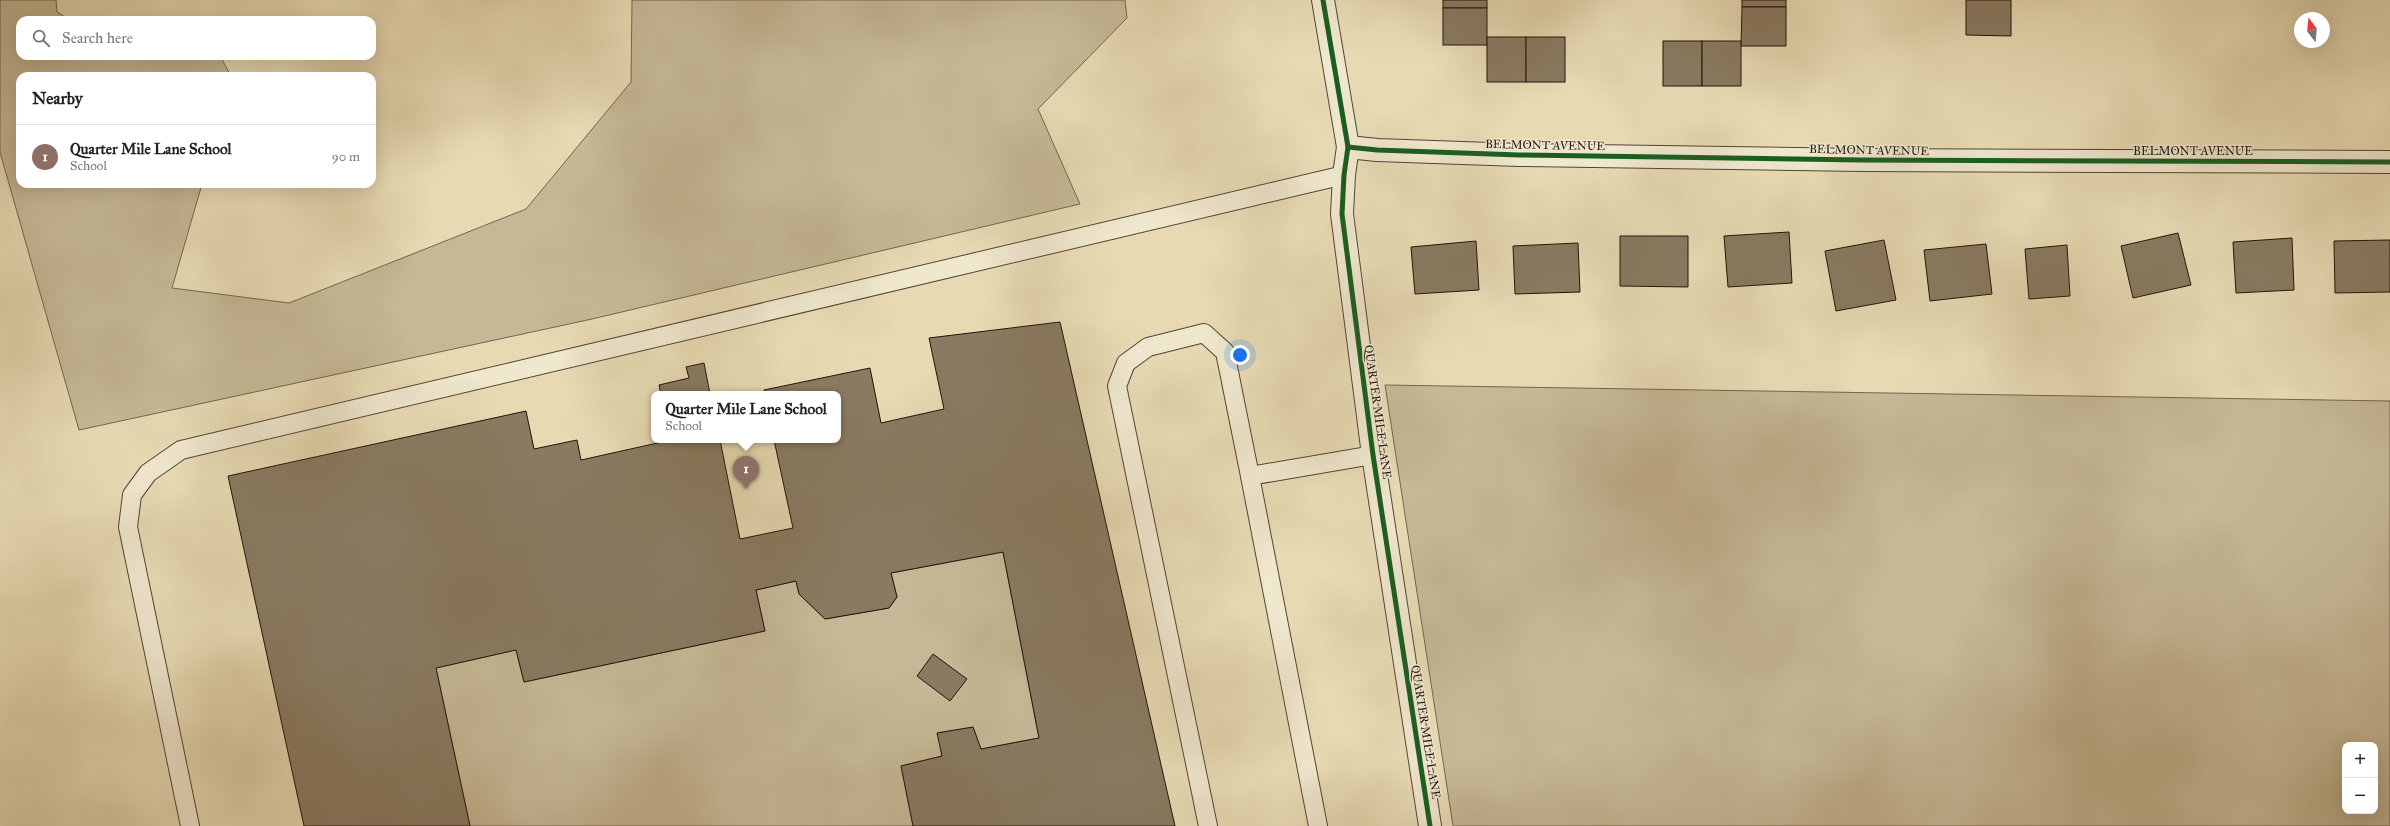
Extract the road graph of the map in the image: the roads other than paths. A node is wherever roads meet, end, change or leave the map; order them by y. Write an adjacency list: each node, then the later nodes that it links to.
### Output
1 (1323, 0): 2 (street, QUARTER MILE LANE)
2 (1348, 147): 4 (street, BELMONT AVENUE); 5 (street, QUARTER MILE LANE)
3 (2390, 155): 4 (lane)
4 (2390, 162)
5 (1344, 175): 6 (street, QUARTER MILE LANE); 8 (lane)
6 (1373, 455): 7 (lane); 11 (street, QUARTER MILE LANE)
7 (1250, 476): 9 (lane); 10 (lane)
8 (190, 826)
9 (1208, 826)
10 (1318, 826)
11 (1430, 826)

